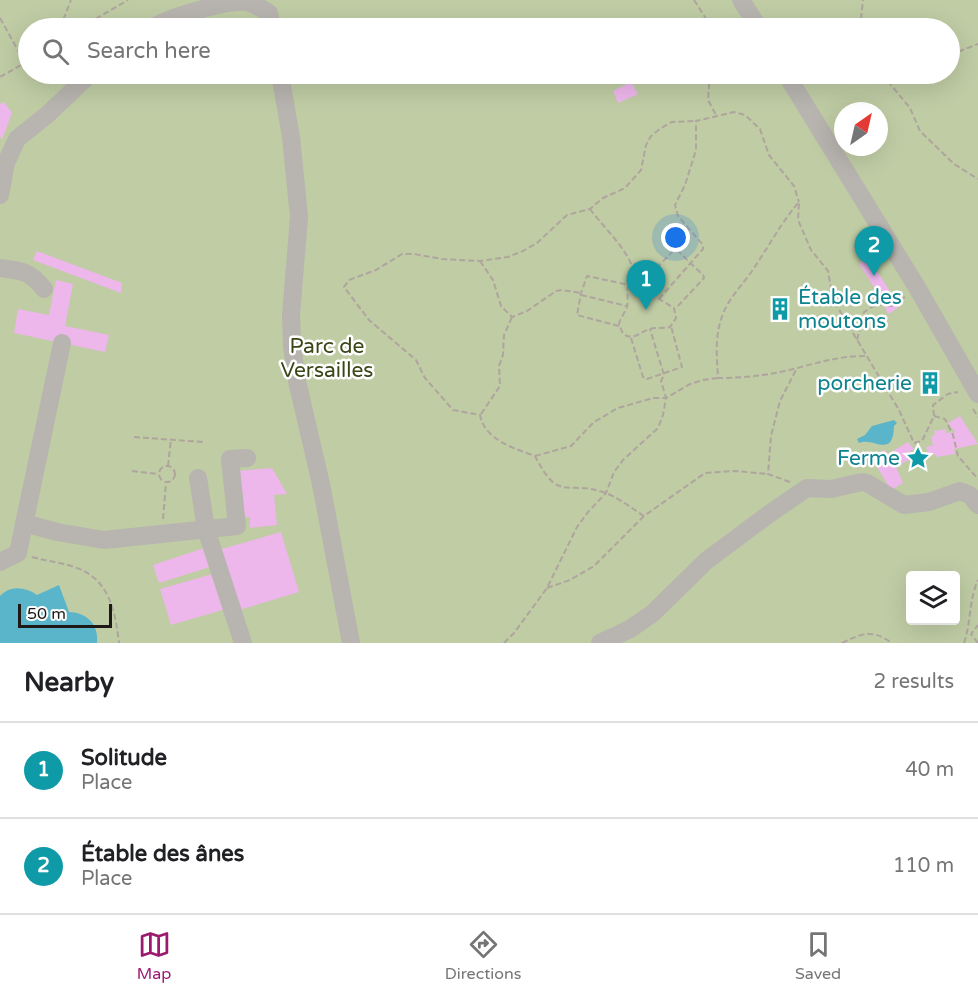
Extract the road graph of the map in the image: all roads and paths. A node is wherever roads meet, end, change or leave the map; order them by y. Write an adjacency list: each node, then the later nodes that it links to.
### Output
1 (71, 0): 9 (path)
2 (120, 0): 7 (path)
3 (128, 0): 7 (path)
4 (694, 0): 13 (path)
5 (741, 0): 14 (lane)
6 (863, 0): 15 (path)
7 (117, 6): 10 (path)
8 (0, 18): 17 (path)
9 (64, 18)
10 (97, 18)
11 (177, 18): 12 (lane)
12 (270, 18)
13 (706, 18)
14 (753, 18)
15 (861, 18)
16 (978, 44): 18 (path)
17 (18, 47)
18 (960, 51)
19 (18, 67): 20 (path)
20 (0, 77)
21 (80, 84): 29 (lane)
22 (282, 84): 86 (lane)
23 (709, 84): 26 (path)
24 (792, 84): 38 (lane)
25 (890, 84): 28 (path)
26 (716, 115): 27 (path); 30 (path)
27 (696, 121): 31 (path); 33 (path)
28 (978, 178)
29 (0, 195)
30 (799, 202): 49 (path); 54 (path)
31 (590, 209): 32 (path); 35 (path)
32 (480, 261): 44 (path); 58 (path)
33 (691, 263): 36 (path); 41 (path); 43 (path)
34 (0, 268): 39 (lane)
35 (636, 280): 36 (path); 37 (path)
36 (644, 281): 41 (path)
37 (629, 285): 40 (path); 42 (path)
38 (918, 289): 49 (path); 56 (lane)
39 (44, 290)
40 (581, 294): 42 (path); 44 (path); 45 (path)
41 (659, 299): 43 (path)
42 (627, 306): 45 (path)
43 (675, 309): 46 (path)
44 (512, 317): 58 (path)
45 (619, 326): 48 (path)
46 (671, 326): 47 (path); 53 (path)
47 (650, 328): 48 (path); 53 (path)
48 (631, 338): 53 (path)
49 (857, 340): 51 (path)
50 (62, 343): 76 (lane)
51 (866, 356): 52 (path); 59 (path)
52 (797, 368): 54 (path); 68 (path)
53 (664, 374): 57 (path)
54 (718, 378): 57 (path)
55 (948, 394): 59 (path)
56 (978, 394)
57 (666, 398): 63 (path); 73 (path)
58 (480, 415): 63 (path)
59 (934, 416): 70 (path)
60 (134, 437): 61 (path)
61 (171, 439): 62 (path); 65 (path)
62 (203, 442)
63 (535, 456): 73 (path)
64 (247, 458): 77 (lane)
65 (168, 466): 67 (path); 71 (path)
66 (132, 471): 67 (path)
67 (159, 474): 71 (path)
68 (768, 474): 72 (path); 75 (path)
69 (198, 478): 77 (lane)
70 (978, 479)
71 (166, 483): 78 (path)
72 (807, 488): 74 (lane); 88 (lane)
73 (606, 493): 75 (path); 82 (path)
74 (978, 505)
75 (644, 516): 82 (path)
76 (24, 523): 78 (lane); 79 (lane)
77 (206, 529): 78 (lane); 85 (lane)
78 (161, 534)
79 (18, 553): 80 (lane); 84 (path)
80 (0, 562)
81 (978, 580): 91 (path)
82 (547, 588): 87 (path)
83 (978, 625): 92 (path)
84 (119, 643)
85 (243, 643)
86 (351, 643)
87 (504, 643)
88 (600, 643)
89 (842, 643): 90 (path)
90 (892, 643)
91 (963, 643)
92 (978, 643)

